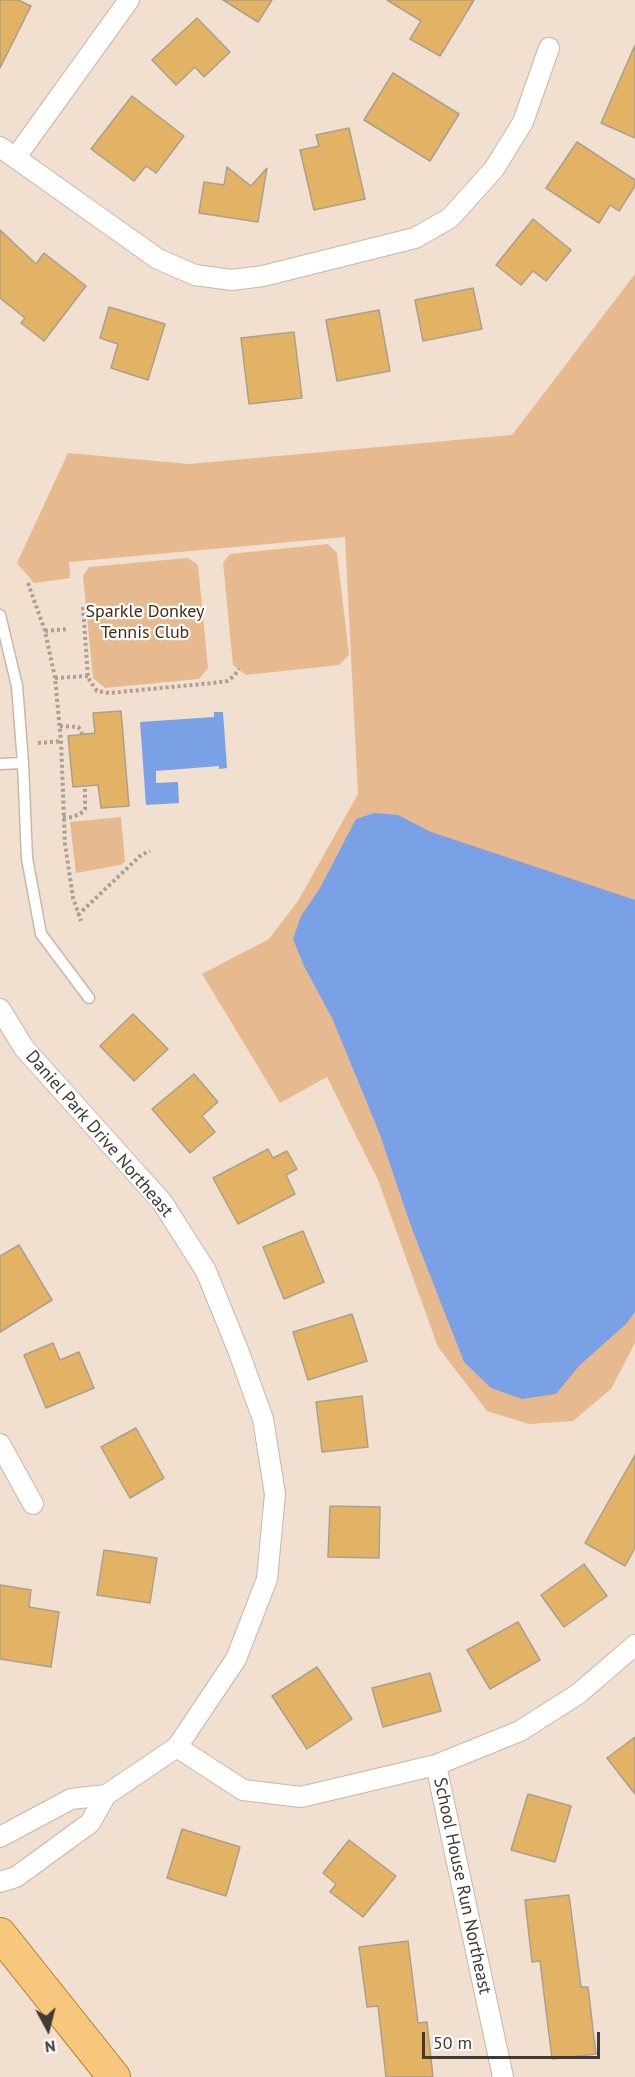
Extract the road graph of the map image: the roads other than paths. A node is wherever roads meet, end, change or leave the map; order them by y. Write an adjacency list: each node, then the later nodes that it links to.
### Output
1 (129, 0): 3 (street)
2 (549, 48): 3 (street)
3 (8, 152)
4 (0, 615): 5 (lane)
5 (23, 763): 6 (lane); 7 (lane)
6 (0, 764)
7 (89, 998)
8 (0, 1009): 12 (street, Daniel Park Drive Northeast)
9 (0, 1444): 10 (street)
10 (33, 1504)
11 (635, 1645): 13 (street)
12 (177, 1747): 13 (street); 14 (street, Daniel Park Drive Northeast)
13 (436, 1765): 19 (street, School House Run Northeast)
14 (106, 1795): 15 (street); 16 (street)
15 (0, 1838)
16 (0, 1882)
17 (0, 1934): 18 (main road)
18 (114, 2077)
19 (503, 2077)

